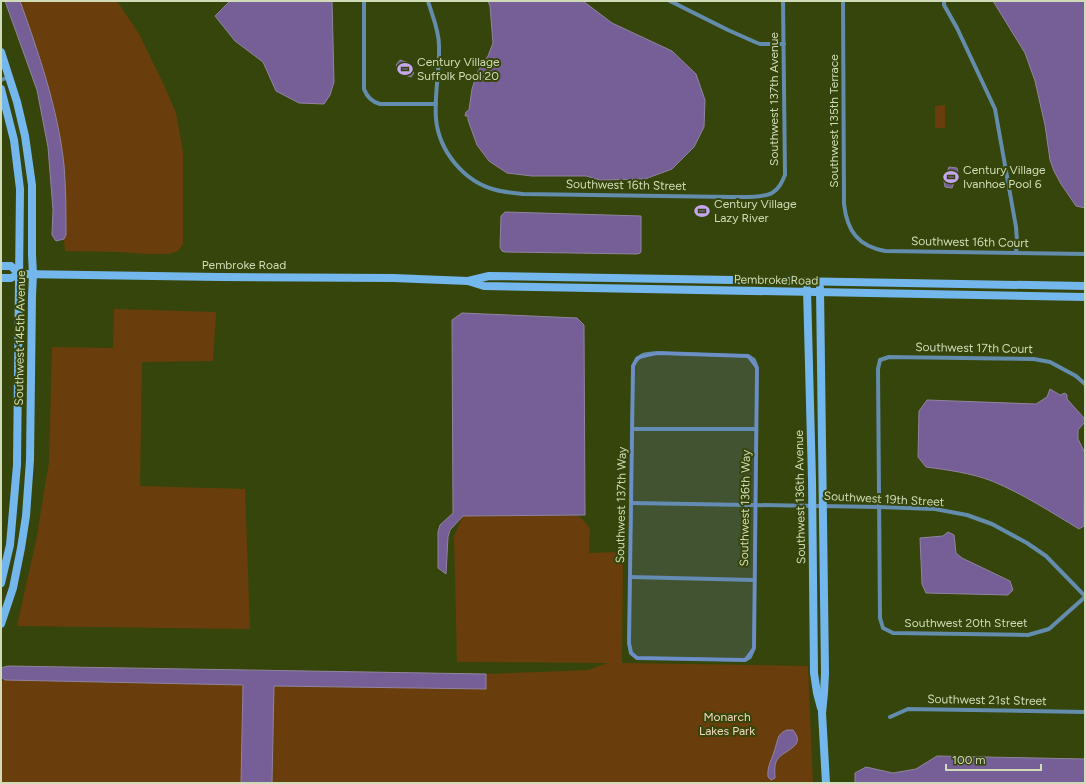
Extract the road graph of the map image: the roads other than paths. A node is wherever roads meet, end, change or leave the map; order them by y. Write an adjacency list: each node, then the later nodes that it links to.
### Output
1 (364, 1): 12 (street)
2 (428, 1): 12 (street, Southwest 16th Street)
3 (670, 1): 7 (street)
4 (783, 1): 7 (street, Southwest 137th Avenue)
5 (843, 1): 14 (street, Southwest 135th Terrace)
6 (944, 1): 15 (street)
7 (784, 44): 13 (street, Southwest 137th Avenue)
8 (1, 52): 10 (street, Southwest 145th Avenue)
9 (1, 80): 10 (street)
10 (11, 80): 11 (street); 19 (street, Southwest 145th Avenue)
11 (1, 88): 18 (street, Southwest 145th Avenue)
12 (436, 104): 13 (street, Southwest 16th Street)
13 (772, 193)
14 (858, 238): 15 (street, Southwest 16th Court)
15 (1016, 253): 16 (street, Southwest 16th Court)
16 (1085, 254)
17 (1, 266): 18 (street, Pembroke Road)
18 (19, 274): 19 (street, Pembroke Road); 20 (street, Pembroke Road); 39 (street, Southwest 145th Avenue)
19 (33, 274): 21 (street, Pembroke Road); 41 (street, Southwest 145th Avenue)
20 (1, 278)
21 (468, 281): 22 (street, Pembroke Road); 25 (street, Pembroke Road)
22 (807, 281): 23 (street, Pembroke Road); 25 (street, Southwest 136th Avenue)
23 (820, 281): 24 (street, Pembroke Road); 26 (street, Southwest 136th Avenue)
24 (1085, 286)
25 (807, 293): 26 (street, Pembroke Road); 34 (street, Southwest 136th Avenue)
26 (820, 293): 27 (street, Pembroke Road); 35 (street, Southwest 136th Avenue)
27 (1085, 297)
28 (754, 360): 30 (street, Southwest 136th Way); 31 (street, Southwest 137th Way)
29 (1085, 384): 36 (street, Southwest 17th Court)
30 (756, 428): 31 (street); 33 (street, Southwest 136th Way)
31 (632, 429): 32 (street, Southwest 137th Way)
32 (631, 503): 33 (street, Southwest 19th Street); 37 (street, Southwest 137th Way)
33 (755, 505): 34 (street, Southwest 19th Street); 38 (street, Southwest 136th Way)
34 (813, 506): 35 (street, Southwest 19th Street); 44 (street, Southwest 136th Avenue)
35 (823, 506): 36 (street, Southwest 19th Street); 44 (street, Southwest 136th Avenue)
36 (879, 507): 40 (street, Southwest 19th Street); 40 (street, Southwest 20th Street)
37 (630, 577): 38 (street); 42 (street, Southwest 137th Way)
38 (754, 580): 42 (street, Southwest 136th Way)
39 (1, 583)
40 (1085, 596)
41 (1, 624)
42 (750, 657)
43 (1085, 712): 45 (street, Southwest 21st Street)
44 (822, 713): 46 (street, Southwest 136th Avenue)
45 (890, 718)
46 (826, 783)

